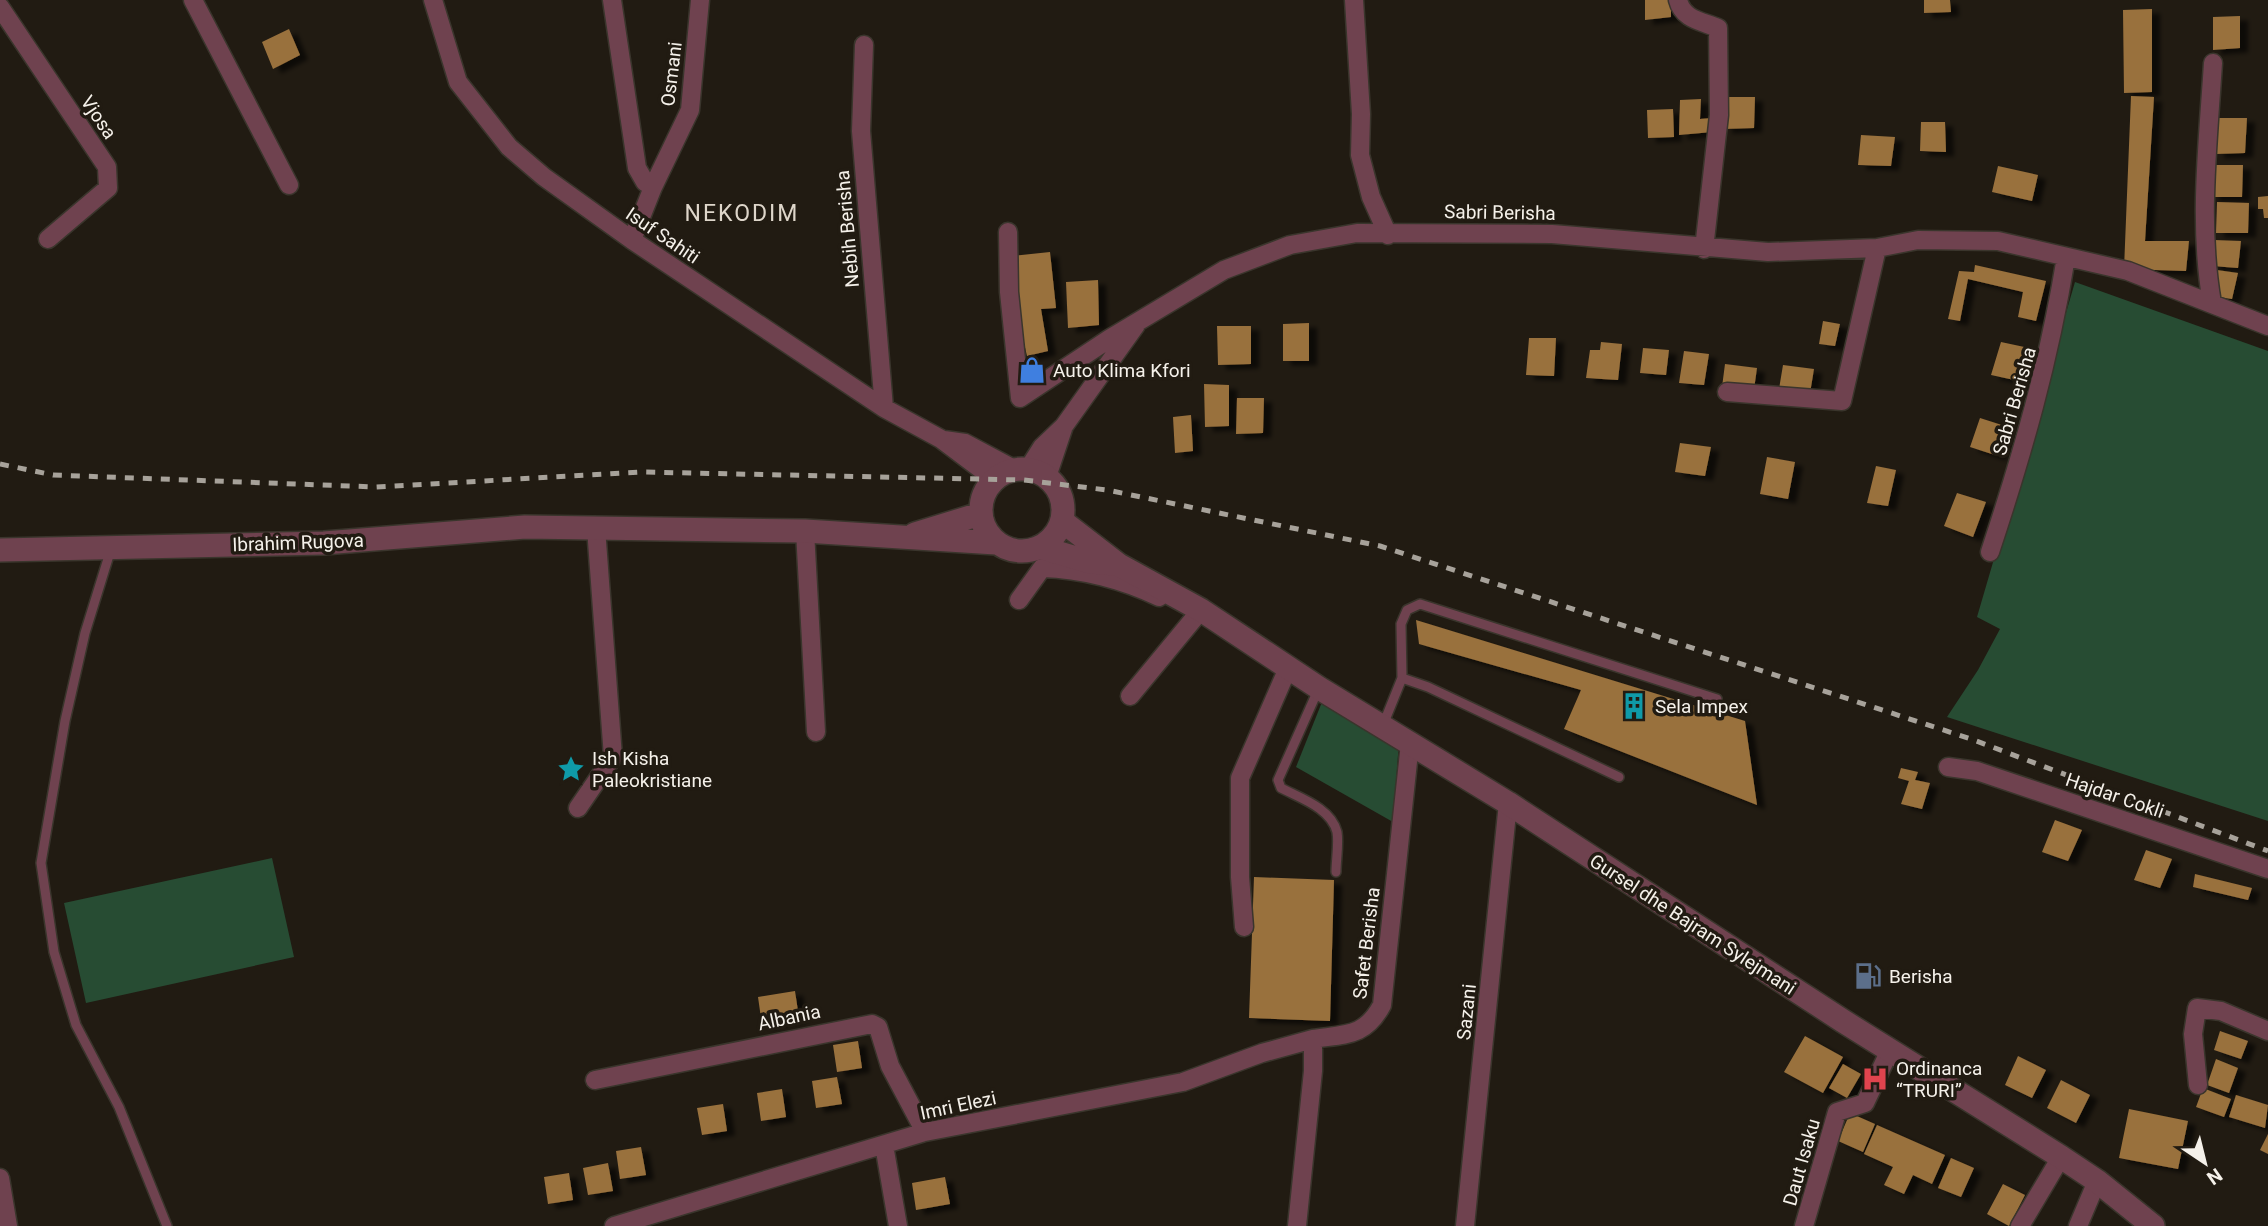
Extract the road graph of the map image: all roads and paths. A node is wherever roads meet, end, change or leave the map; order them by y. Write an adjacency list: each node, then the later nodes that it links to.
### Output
1 (193, 0): 10 (street)
2 (433, 0): 15 (street, Isuf Sahiti)
3 (612, 0): 11 (street)
4 (700, 0): 11 (street, Osmani)
5 (1354, 0): 13 (street)
6 (1678, 0): 17 (street)
7 (0, 7): 14 (street, Vjosa)
8 (864, 45): 23 (street, Nebih Berisha)
9 (2213, 63): 19 (street)
10 (289, 186)
11 (653, 187): 15 (street, Osmani)
12 (1008, 232): 20 (street, Sabri Berisha)
13 (1388, 235): 17 (street, Sabri Berisha); 20 (street, Sabri Berisha)
14 (48, 239)
15 (632, 240): 23 (street, Isuf Sahiti)
16 (1877, 248): 17 (street, Sabri Berisha); 18 (street, Sabri Berisha); 22 (street)
17 (1704, 249)
18 (2066, 257): 19 (street, Sabri Berisha); 32 (street, Sabri Berisha)
19 (2212, 303): 21 (street, Sabri Berisha)
20 (1140, 320): 24 (street, Sabri Berisha)
21 (2268, 326)
22 (1727, 392)
23 (884, 408): 24 (street, Isuf Sahiti)
24 (1021, 473): 25 (street); 26 (street)
25 (980, 514): 29 (street, Ibrahim Rugova); 30 (street)
26 (1062, 522): 34 (street); 35 (street, Gursel dhe Bajram Sylejmani)
27 (596, 528): 28 (street, Ibrahim Rugova); 31 (street, Ibrahim Rugova); 49 (street)
28 (805, 531): 29 (street, Ibrahim Rugova); 44 (street)
29 (909, 537): 30 (street, Ibrahim Rugova)
30 (996, 543): 34 (street)
31 (112, 547): 33 (street, Ibrahim Rugova); 64 (lane)
32 (1990, 552)
33 (2, 553)
34 (1041, 558): 35 (street, Gursel dhe Bajram Sylejmani); 36 (street); 37 (street)
35 (1119, 565): 37 (street, Gursel dhe Bajram Sylejmani)
36 (1019, 600)
37 (1199, 613): 38 (street, Gursel dhe Bajram Sylejmani); 41 (street)
38 (1288, 668): 40 (street, Gursel dhe Bajram Sylejmani); 52 (street)
39 (1402, 678): 42 (lane); 43 (lane); 47 (lane)
40 (1319, 688): 43 (street, Gursel dhe Bajram Sylejmani); 51 (lane)
41 (1130, 696)
42 (1717, 699)
43 (1382, 726): 45 (street, Gursel dhe Bajram Sylejmani)
44 (816, 732)
45 (1410, 743): 48 (street, Gursel dhe Bajram Sylejmani); 54 (street, Safet Berisha)
46 (1948, 767): 50 (street, Hajdar Cokli)
47 (1619, 777)
48 (1508, 803): 55 (street, Gursel dhe Bajram Sylejmani); 68 (street, Sazani)
49 (578, 808)
50 (2268, 869)
51 (1336, 872)
52 (1244, 927)
53 (2268, 1031): 57 (street)
54 (1313, 1039): 58 (street, Imri Elezi); 67 (street)
55 (1890, 1050): 60 (street, Gursel dhe Bajram Sylejmani); 69 (street, Daut Isaku)
56 (594, 1080): 58 (street, Albania)
57 (2197, 1085)
58 (925, 1132): 59 (street, Imri Elezi)
59 (884, 1145): 65 (street, Imri Elezi); 66 (street)
60 (2061, 1157): 62 (street, Gursel dhe Bajram Sylejmani); 70 (street)
61 (0, 1178): 63 (street)
62 (2097, 1181): 71 (street); 72 (street, Gursel dhe Bajram Sylejmani)
63 (8, 1226)
64 (167, 1226)
65 (614, 1226)
66 (898, 1226)
67 (1297, 1226)
68 (1465, 1226)
69 (1804, 1226)
70 (2020, 1226)
71 (2078, 1226)
72 (2153, 1226)

